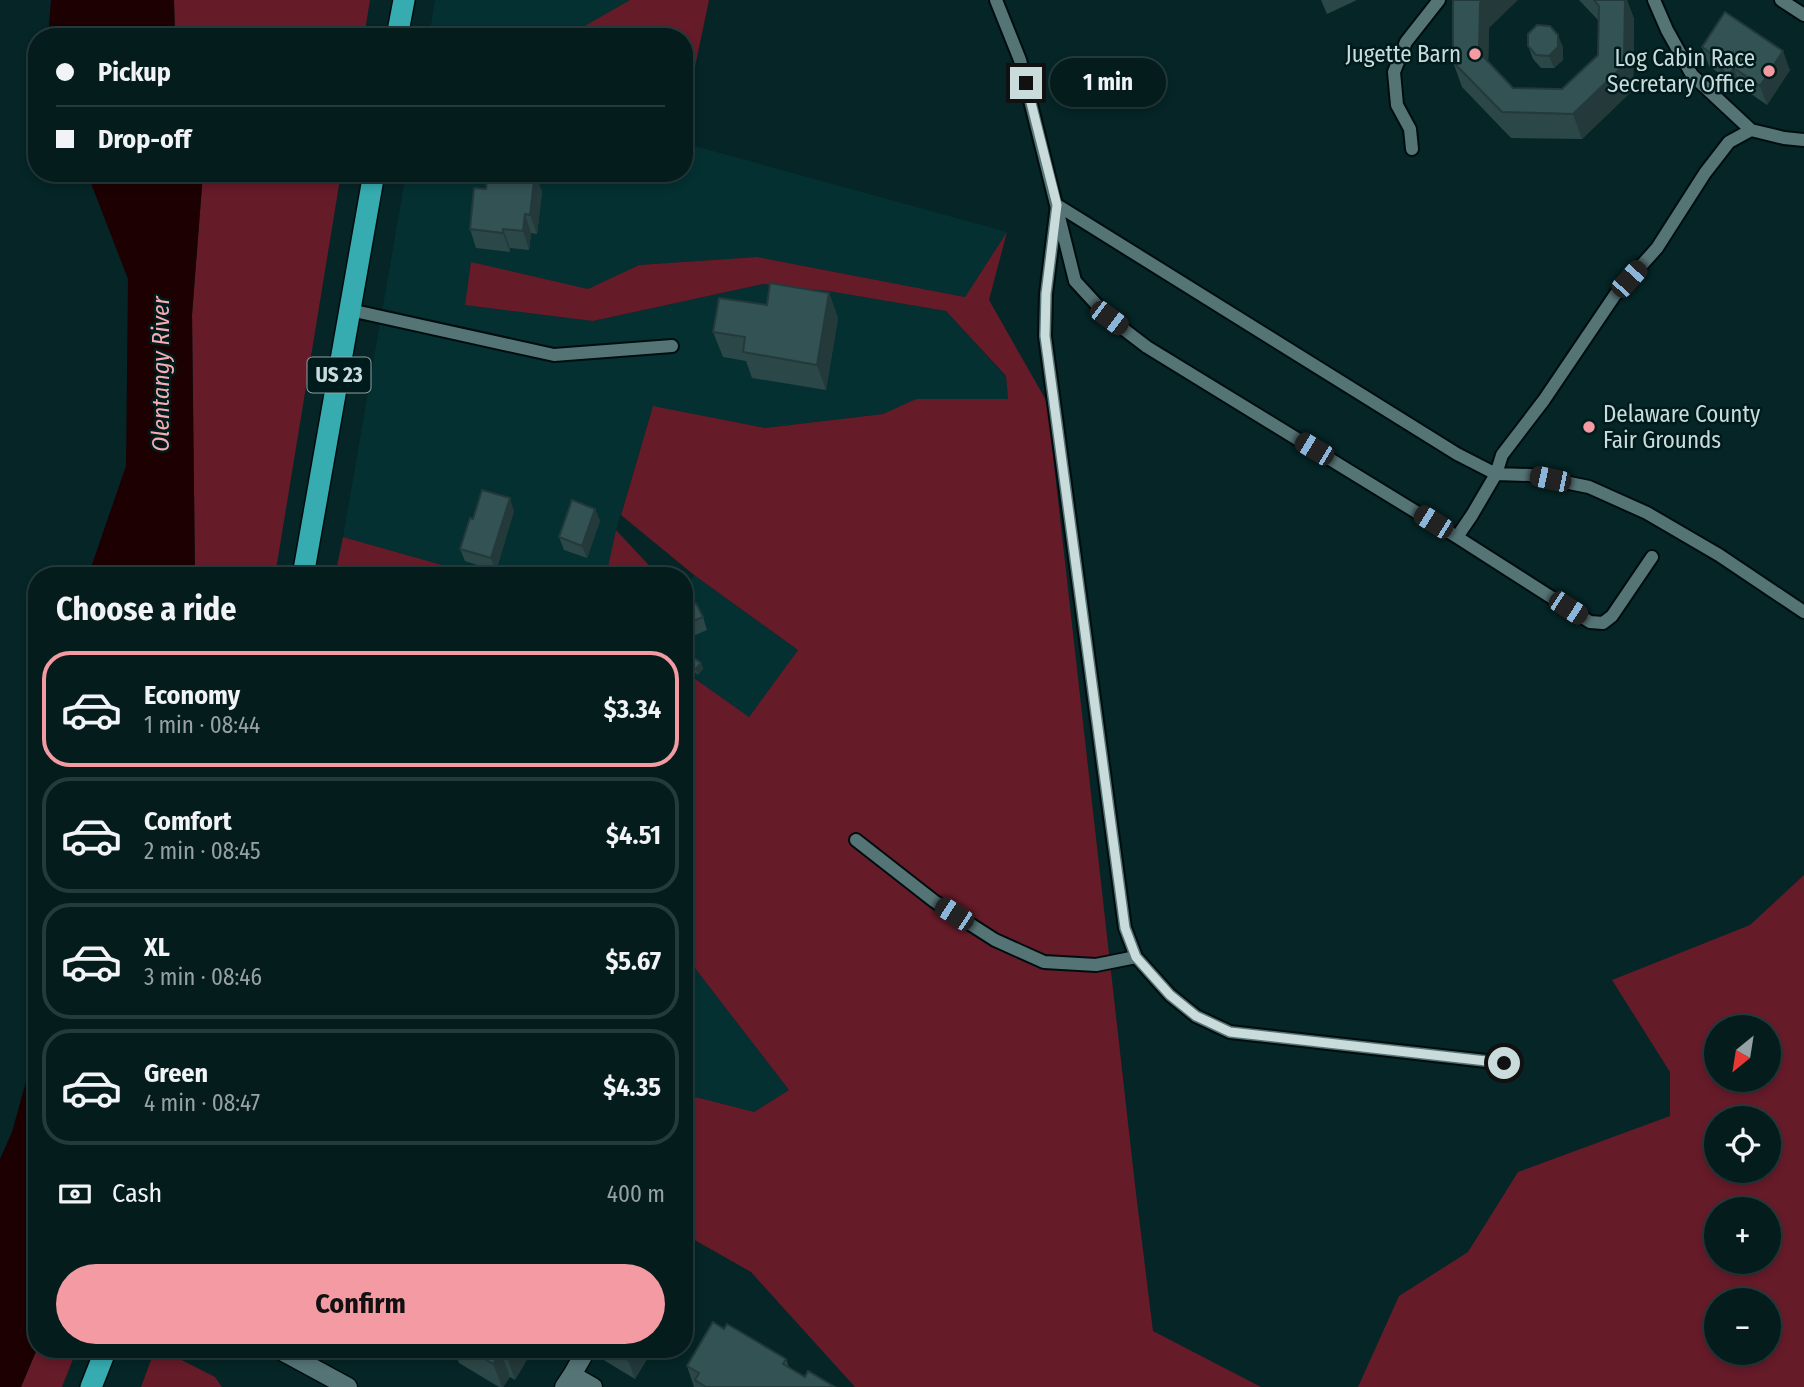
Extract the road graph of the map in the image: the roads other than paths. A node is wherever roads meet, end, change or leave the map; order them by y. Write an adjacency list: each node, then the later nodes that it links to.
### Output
1 (404, 0): 7 (highway)
2 (996, 0): 12 (lane)
3 (1439, 0): 10 (lane)
4 (1654, 0): 8 (lane)
5 (1781, 0): 6 (lane)
6 (1804, 15)
7 (399, 28)
8 (1751, 130): 9 (lane); 15 (lane)
9 (1804, 140)
10 (1412, 149)
11 (372, 182): 13 (highway, US 23)
12 (1057, 205): 15 (lane); 16 (lane); 21 (lane)
13 (350, 310): 14 (lane); 18 (highway, US 23)
14 (672, 346)
15 (1496, 474): 16 (lane); 19 (lane)
16 (1457, 537): 17 (lane)
17 (1652, 557)
18 (305, 567)
19 (1804, 612)
20 (856, 840): 21 (lane)
21 (1136, 957): 22 (lane)
22 (1504, 1063)
23 (102, 1358): 27 (highway)
24 (295, 1358): 28 (street)
25 (582, 1358): 26 (street)
26 (568, 1381): 29 (street)
27 (91, 1387)
28 (348, 1387)
29 (593, 1387)

